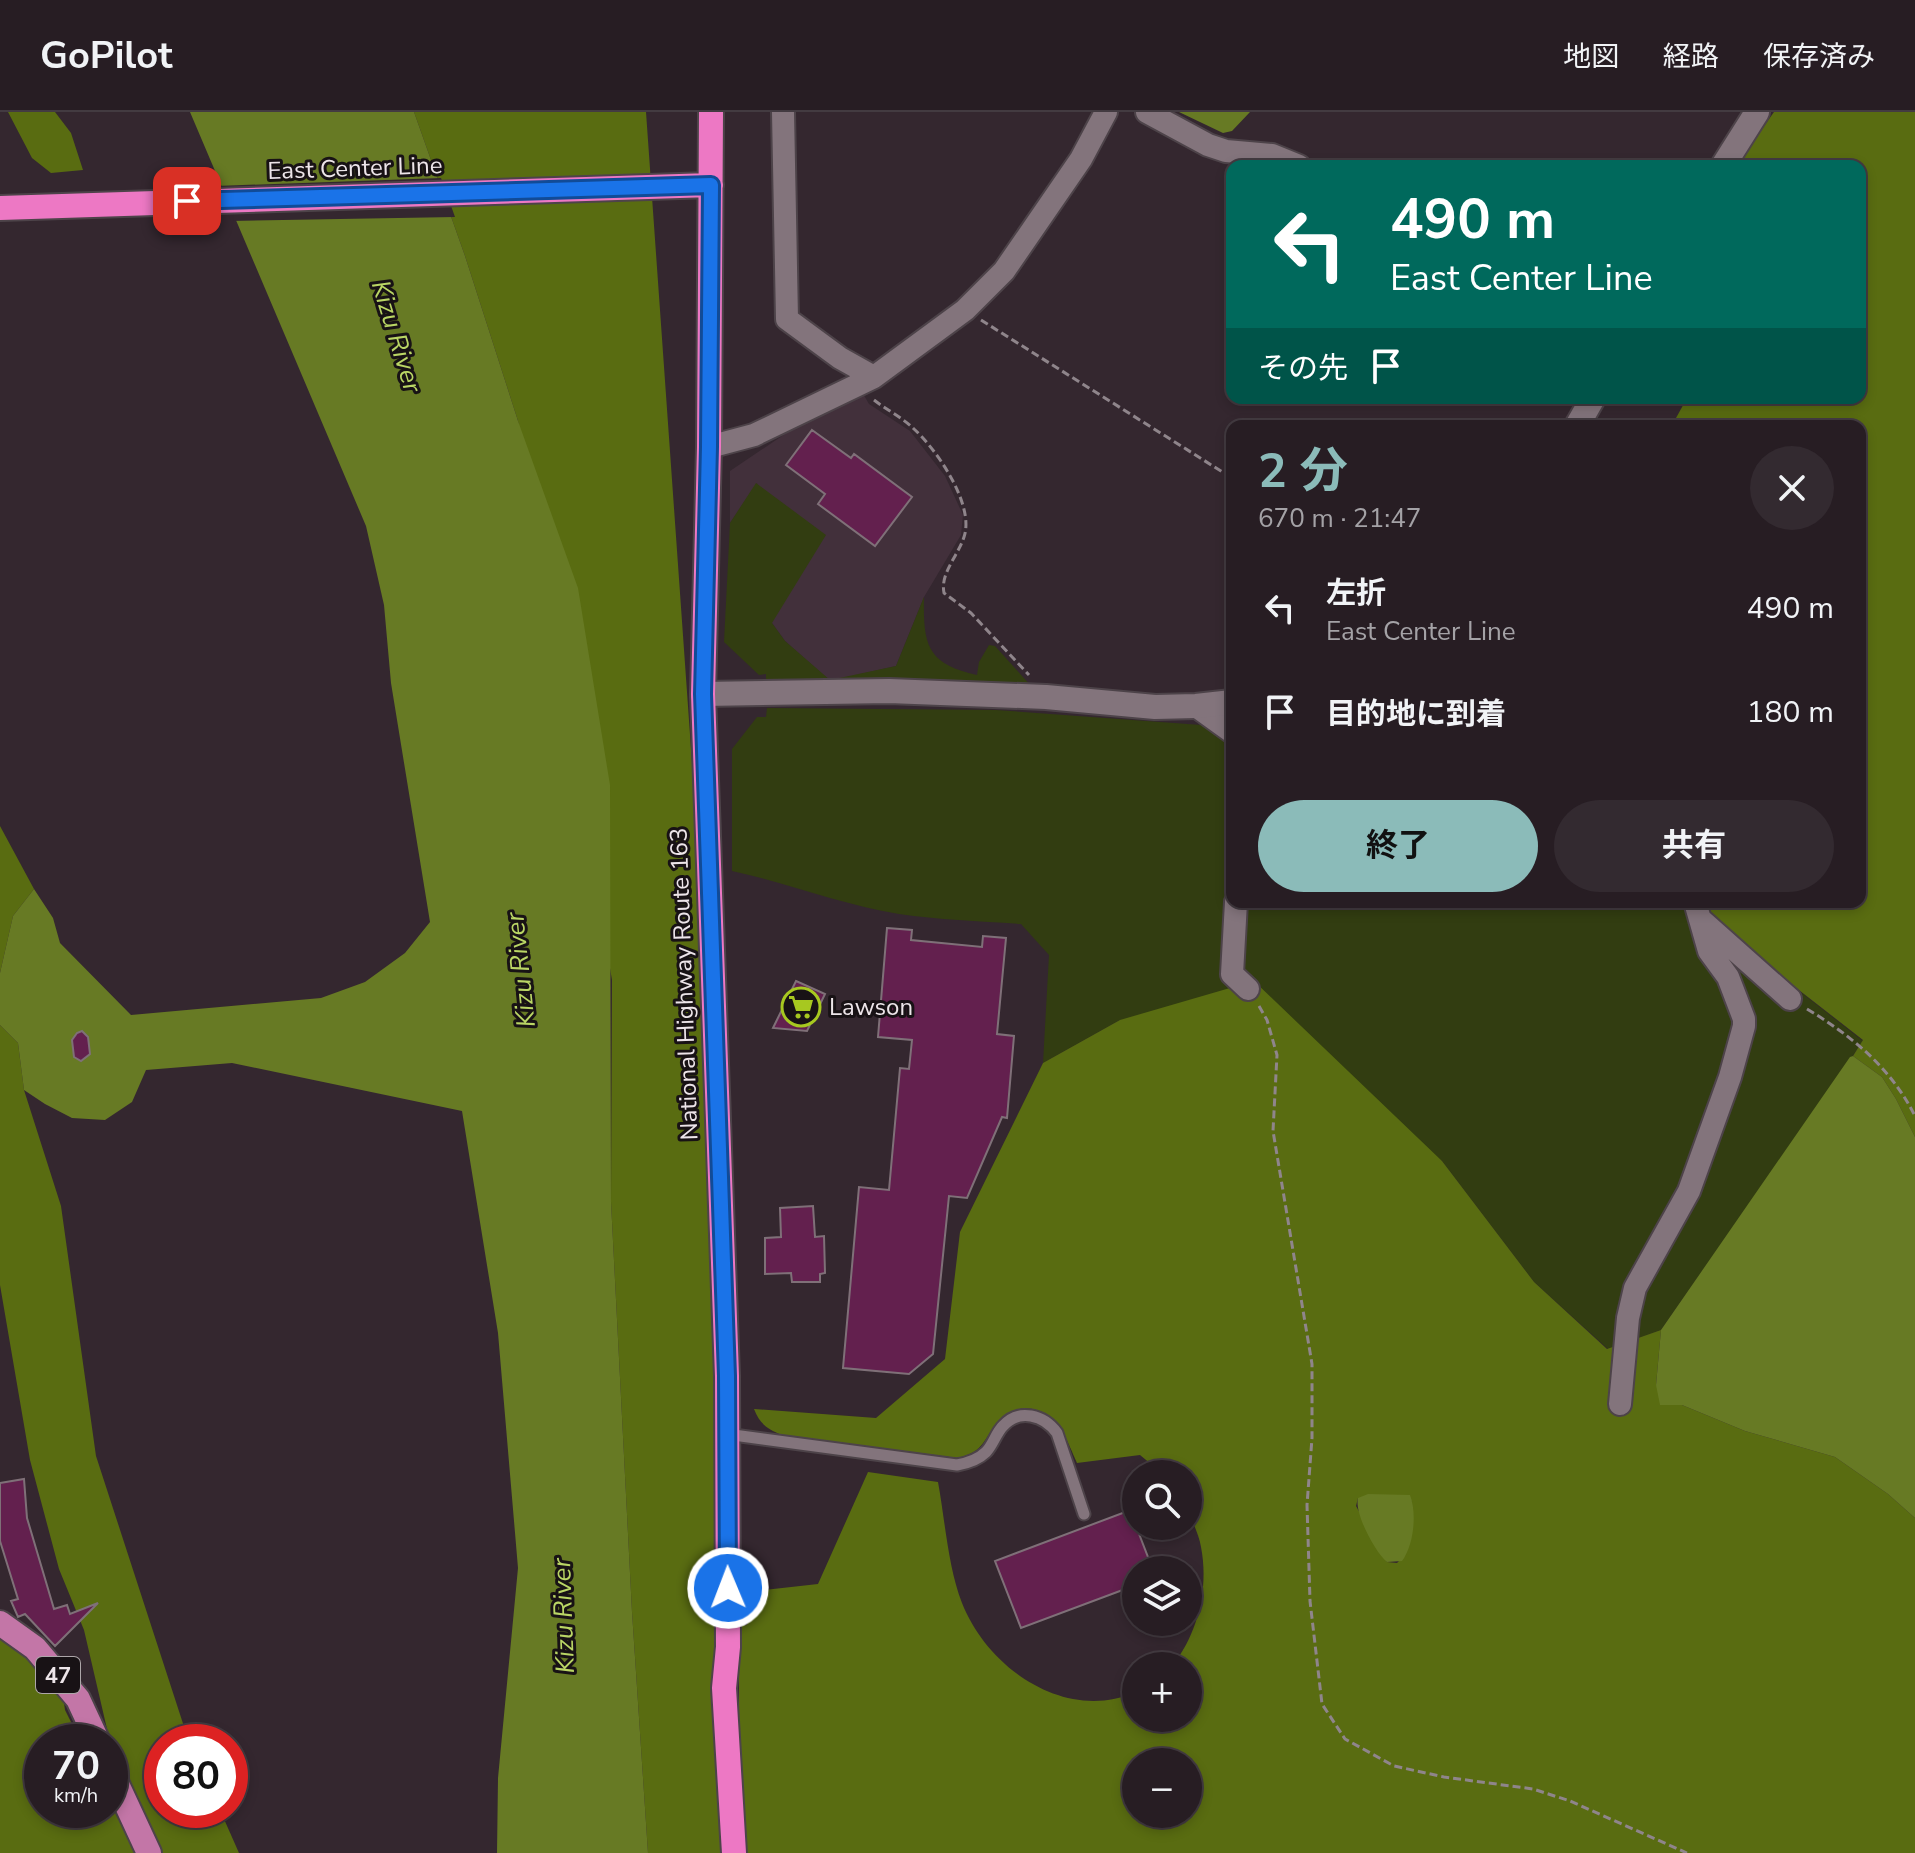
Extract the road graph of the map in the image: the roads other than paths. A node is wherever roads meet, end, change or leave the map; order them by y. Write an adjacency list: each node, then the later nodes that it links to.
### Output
1 (711, 112): 8 (highway, National Highway Route 163)
2 (783, 112): 10 (street)
3 (1106, 112): 10 (street)
4 (1147, 112): 6 (street)
5 (1757, 112): 7 (street)
6 (1284, 160)
7 (1727, 160)
8 (711, 185): 9 (highway, East Center Line); 11 (highway, National Highway Route 163)
9 (0, 208)
10 (874, 377): 11 (street)
11 (709, 447): 12 (highway, National Highway Route 163)
12 (703, 694): 14 (street); 21 (highway, National Highway Route 163)
13 (1226, 703): 14 (street)
14 (1196, 706): 15 (street)
15 (1226, 728)
16 (1236, 908): 18 (street)
17 (1697, 910): 19 (street); 20 (street)
18 (1248, 989)
19 (1790, 999)
20 (1620, 1404)
21 (726, 1434): 22 (lane); 27 (highway, National Highway Route 163)
22 (1084, 1514)
23 (0, 1623): 24 (main road, 47)
24 (90, 1724)
25 (128, 1808): 26 (main road)
26 (149, 1853)
27 (734, 1853)

